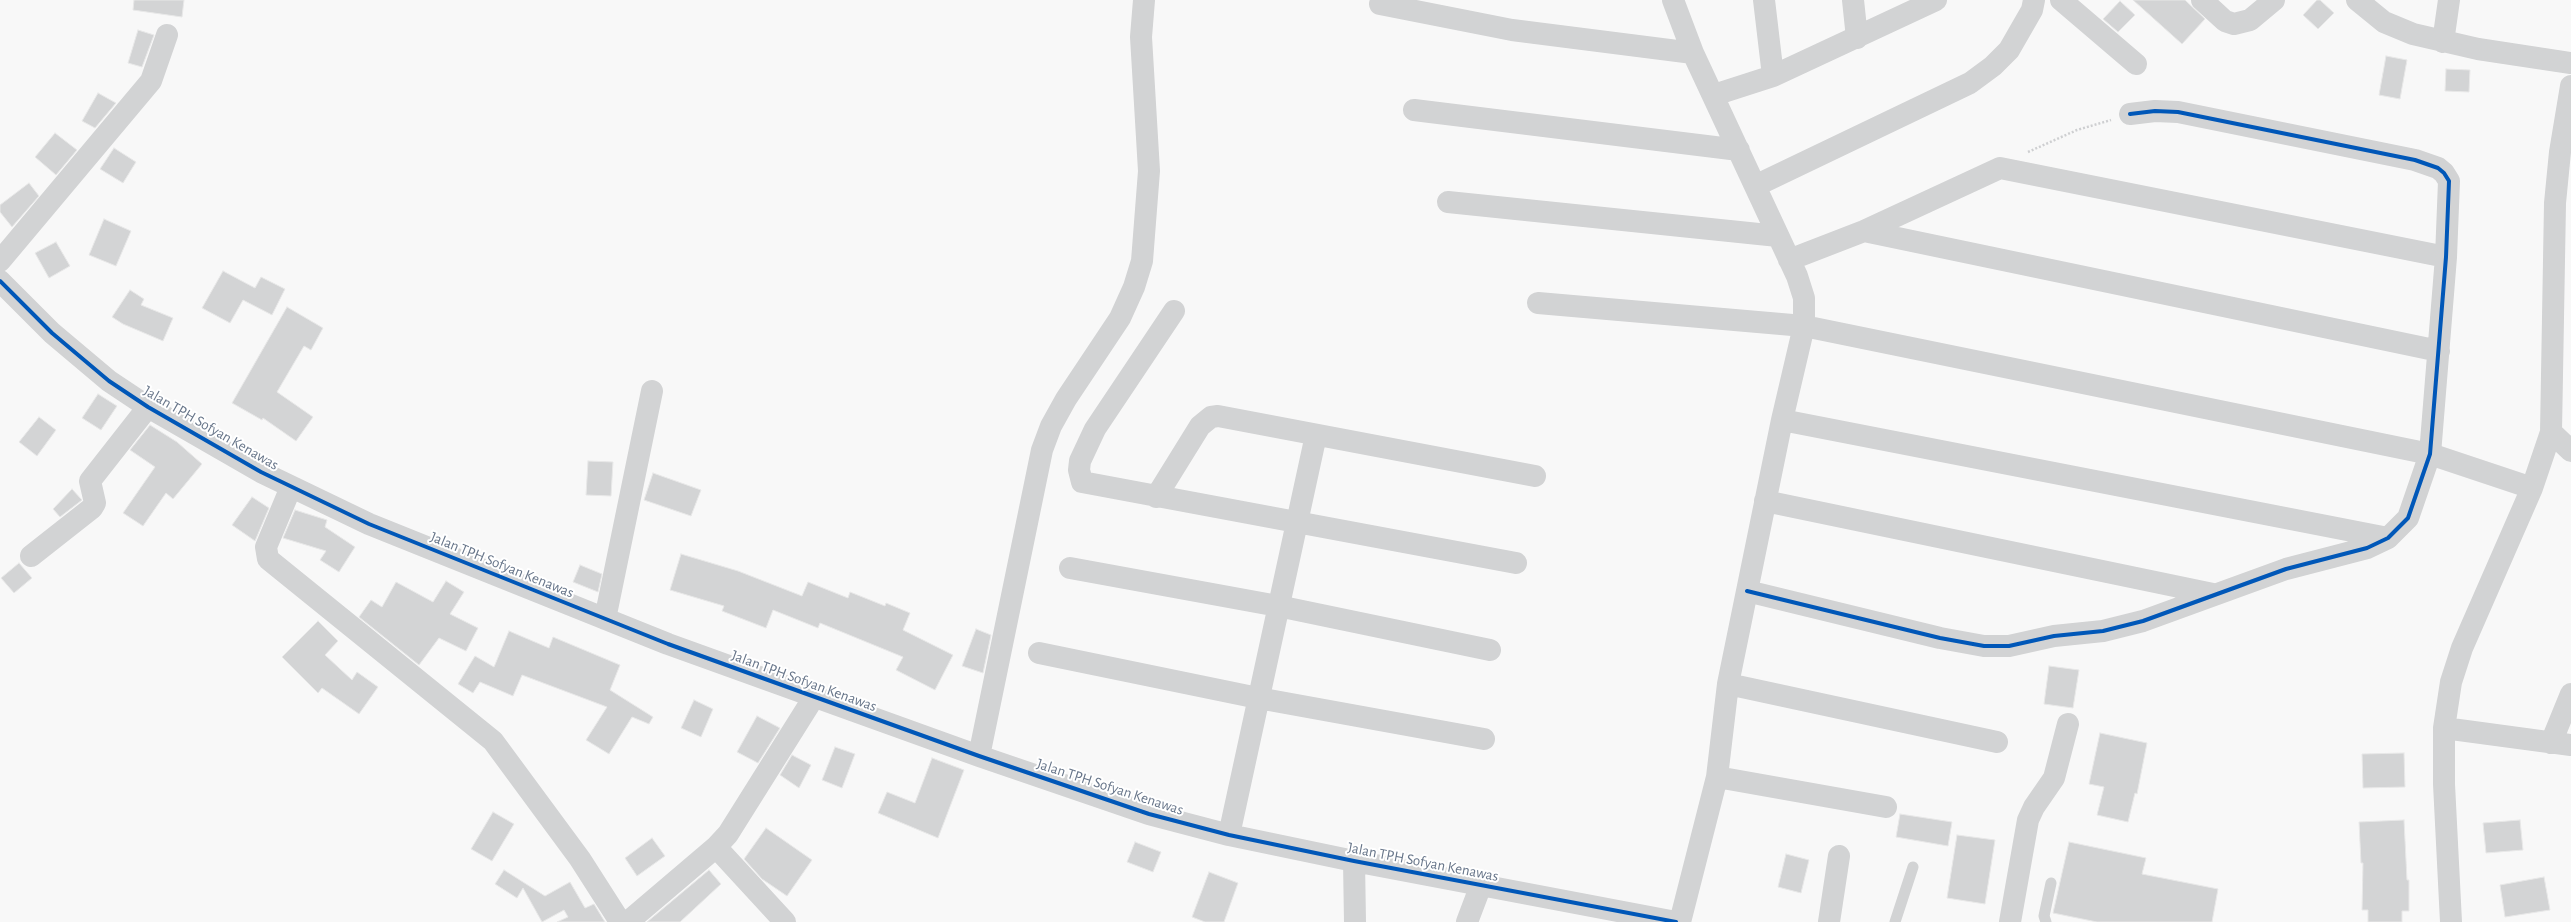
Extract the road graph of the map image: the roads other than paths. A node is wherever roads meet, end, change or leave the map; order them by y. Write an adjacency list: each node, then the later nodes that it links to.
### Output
1 (1144, 0): 69 (street)
2 (1673, 0): 16 (street)
3 (1764, 0): 19 (street)
4 (1853, 0): 14 (street)
5 (1936, 0): 14 (street)
6 (2034, 0): 25 (street)
7 (2061, 0): 18 (street)
8 (2202, 0): 9 (street)
9 (2274, 0)
10 (2358, 0): 15 (street)
11 (2449, 0): 15 (street)
12 (1380, 4): 16 (street)
13 (167, 36): 31 (street)
14 (1857, 38): 19 (street)
15 (2443, 42): 17 (street)
16 (1692, 53): 21 (street)
17 (2571, 63)
18 (2136, 64)
19 (1773, 76): 21 (street)
20 (2571, 86): 40 (street)
21 (1714, 95): 24 (street)
22 (1414, 110): 24 (street)
23 (2130, 114): 29 (street)
24 (1739, 150): 25 (street)
25 (1755, 186): 28 (street)
26 (1448, 202): 28 (street)
27 (1864, 231): 29 (street); 30 (street); 36 (street)
28 (1778, 236): 30 (street)
29 (2446, 257): 36 (street)
30 (1789, 260): 35 (street)
31 (0, 261)
32 (0, 281): 38 (street, Jalan TPH Sofyan Kenawas)
33 (1538, 303): 35 (street)
34 (1174, 311): 47 (street)
35 (1804, 326): 39 (street); 43 (street)
36 (2439, 351): 43 (street)
37 (652, 391): 57 (street)
38 (148, 407): 45 (street, Jalan TPH Sofyan Kenawas); 51 (street)
39 (1782, 420): 48 (street); 50 (street)
40 (2552, 432): 42 (street); 46 (street)
41 (1316, 435): 44 (street); 47 (street); 49 (street)
42 (2570, 448)
43 (2430, 454): 46 (street); 50 (street)
44 (1535, 476)
45 (291, 487): 57 (street, Jalan TPH Sofyan Kenawas); 73 (street)
46 (2532, 488): 65 (street)
47 (1156, 497): 49 (street)
48 (1765, 501): 54 (street); 55 (street)
49 (1296, 522): 52 (street); 56 (street)
50 (2388, 538): 55 (street)
51 (31, 556)
52 (1516, 563)
53 (1070, 568): 56 (street)
54 (1747, 591): 55 (street); 60 (street)
55 (2213, 594)
56 (1278, 606): 58 (street); 63 (street)
57 (605, 619): 62 (street, Jalan TPH Sofyan Kenawas)
58 (1490, 650)
59 (1039, 653): 63 (street)
60 (1728, 684): 67 (street); 70 (street)
61 (2571, 694): 68 (street)
62 (814, 697): 69 (street, Jalan TPH Sofyan Kenawas); 73 (street)
63 (1258, 698): 66 (street); 72 (street)
64 (2068, 724): 86 (street)
65 (2444, 728): 68 (street); 88 (street)
66 (1484, 738)
67 (1997, 742)
68 (2561, 744)
69 (979, 756): 72 (street, Jalan TPH Sofyan Kenawas)
70 (1717, 777): 71 (street); 83 (street)
71 (1886, 807)
72 (1229, 835): 75 (street, Jalan TPH Sofyan Kenawas)
73 (716, 847): 79 (street)
74 (1839, 856): 84 (street)
75 (1354, 861): 78 (street, Jalan TPH Sofyan Kenawas); 80 (street)
76 (1913, 867): 85 (lane)
77 (2051, 883): 87 (lane)
78 (1481, 884): 81 (street); 82 (street, Jalan TPH Sofyan Kenawas)
79 (785, 922)
80 (1355, 922)
81 (1466, 922)
82 (1676, 922)
83 (1680, 922)
84 (1829, 922)
85 (1895, 922)
86 (2010, 922)
87 (2046, 922)
88 (2451, 922)

